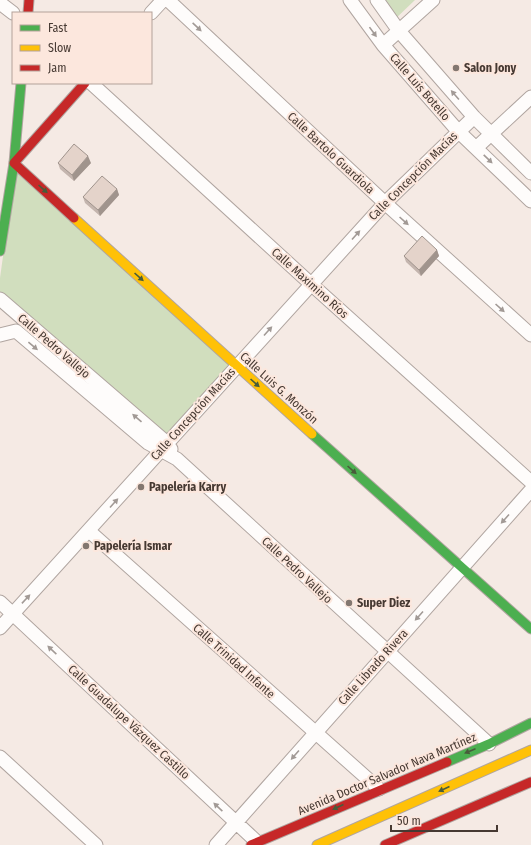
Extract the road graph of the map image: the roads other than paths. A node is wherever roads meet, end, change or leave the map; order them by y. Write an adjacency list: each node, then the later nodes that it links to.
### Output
1 (29, 0): 9 (main road)
2 (163, 0): 10 (street)
3 (168, 0): 24 (street, Calle Bartolo Guardiola, one-way to 24)
4 (350, 0): 12 (street, Calle Luis Botello, one-way to 12)
5 (377, 0): 11 (street, Calle Luis Botello)
6 (433, 0): 11 (street)
7 (0, 3): 8 (street)
8 (12, 12)
9 (28, 12)
10 (152, 12)
11 (399, 31): 12 (street); 17 (street, Calle Luis Botello, one-way to 11)
12 (383, 45): 18 (street, Calle Luis Botello)
13 (21, 84): 21 (main road)
14 (84, 84): 21 (main road)
15 (92, 84): 26 (street, Calle Maximino Ríos)
16 (531, 97): 19 (street)
17 (474, 117): 18 (street, Calle Concepción Macías); 19 (street, Calle Luis Botello)
18 (458, 131): 20 (street, Calle Luis Botello); 24 (street, Calle Concepción Macías)
19 (492, 132): 20 (street); 22 (street, Calle Luis Botello)
20 (476, 148): 23 (street, Calle Luis Botello, one-way to 23)
21 (14, 163): 25 (main road); 30 (main road, Calle Luis G. Monzón, one-way to 30)
22 (531, 172)
23 (531, 201)
24 (384, 203): 26 (street, Calle Concepción Macías, one-way to 24); 29 (street, Calle Bartolo Guardiola, one-way to 29)
25 (0, 251)
26 (311, 284): 30 (street, Calle Concepción Macías, one-way to 26); 32 (street, Calle Maximino Ríos)
27 (0, 299): 31 (street, Calle Pedro Vallejo, one-way to 27)
28 (0, 335): 31 (street, Calle Pedro Vallejo, one-way to 31)
29 (531, 335)
30 (236, 366): 31 (street, Calle Concepción Macías); 35 (main road, Calle Luis G. Monzón, one-way to 35)
31 (164, 447): 34 (street, Calle Concepción Macías, one-way to 31); 40 (street, Calle Pedro Vallejo)
32 (531, 482)
33 (531, 490): 35 (street, Calle Librado Rivera, one-way to 35)
34 (89, 531): 37 (street, Calle Concepción Macías, one-way to 34); 42 (street, Calle Trinidad Infante)
35 (462, 568): 39 (main road, Calle Luis G. Monzón); 40 (street, Calle Librado Rivera, one-way to 40)
36 (0, 602): 37 (street, Calle Guadalupe Vázquez Castillo)
37 (13, 614): 38 (street, Calle Concepción Macías); 50 (street, Calle Guadalupe Vázquez Castillo, one-way to 37)
38 (0, 628)
39 (531, 629)
40 (387, 652): 42 (street, Calle Librado Rivera); 43 (street, Calle Pedro Vallejo)
41 (531, 723): 43 (main road, Avenida Doctor Salvador Nava Martínez)
42 (314, 732): 47 (street, Calle Trinidad Infante); 50 (street, Calle Librado Rivera, one-way to 50)
43 (489, 744): 47 (main road, Avenida Doctor Salvador Nava Martínez, one-way to 47)
44 (531, 750): 54 (main road, one-way to 54)
45 (0, 757): 52 (street)
46 (531, 782): 49 (main road)
47 (379, 789): 51 (main road, Avenida Doctor Salvador Nava Martínez, one-way to 51)
48 (516, 798): 49 (main road)
49 (477, 806): 55 (main road)
50 (235, 823): 51 (street, Calle Guadalupe Vázquez Castillo); 53 (street, Calle Librado Rivera)
51 (254, 844)
52 (96, 845)
53 (216, 845)
54 (317, 845)
55 (385, 845)

